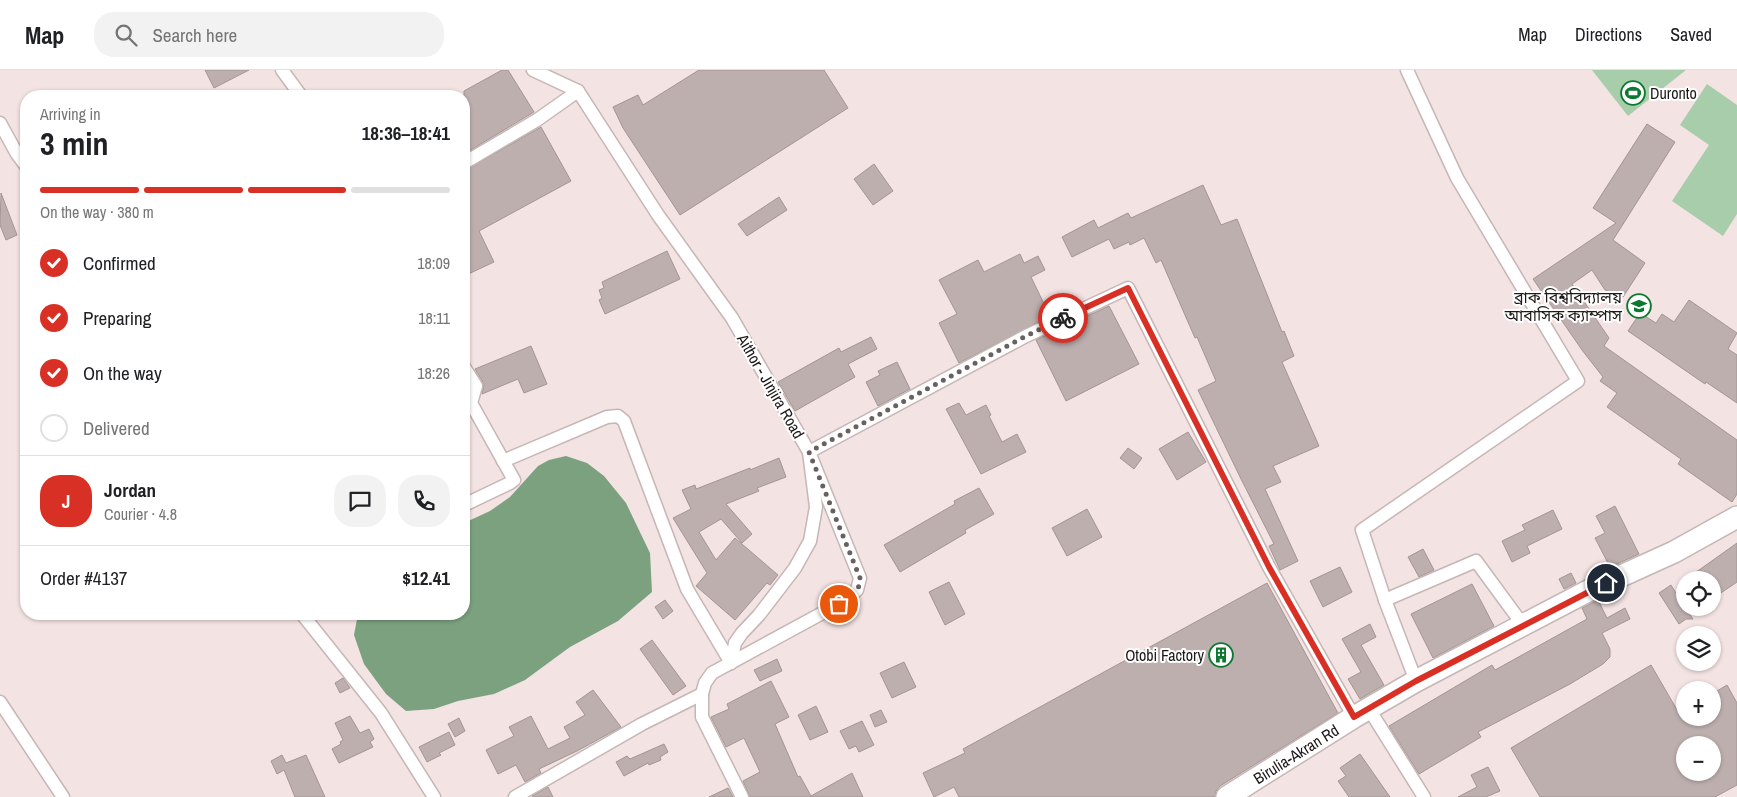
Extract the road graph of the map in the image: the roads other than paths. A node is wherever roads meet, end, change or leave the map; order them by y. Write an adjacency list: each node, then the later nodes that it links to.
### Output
1 (282, 70): 4 (street)
2 (533, 70): 5 (street)
3 (1407, 70): 14 (street)
4 (297, 90)
5 (578, 90): 8 (street); 10 (street, Aithor - Jinjira Road)
6 (0, 123): 7 (street)
7 (20, 158)
8 (470, 159)
9 (470, 376): 11 (street)
10 (809, 452): 17 (street); 17 (street, Aithor - Jinjira Road); 21 (street)
11 (503, 461): 12 (street); 17 (street)
12 (470, 502)
13 (1737, 517): 16 (highway, Birulia-Akran Rd)
14 (1385, 600): 16 (street); 18 (street)
15 (310, 620): 23 (street)
16 (1523, 625): 18 (highway, Birulia-Akran Rd)
17 (731, 663): 19 (street, Aithor - Jinjira Road)
18 (1416, 681): 21 (highway, Birulia-Akran Rd)
19 (702, 694): 24 (street); 25 (street, Aithor - Jinjira Road)
20 (0, 702): 22 (street)
21 (1362, 713): 26 (highway, Birulia-Akran Rd); 27 (street)
22 (63, 797)
23 (434, 797)
24 (514, 797)
25 (742, 797)
26 (1227, 797)
27 (1424, 797)

